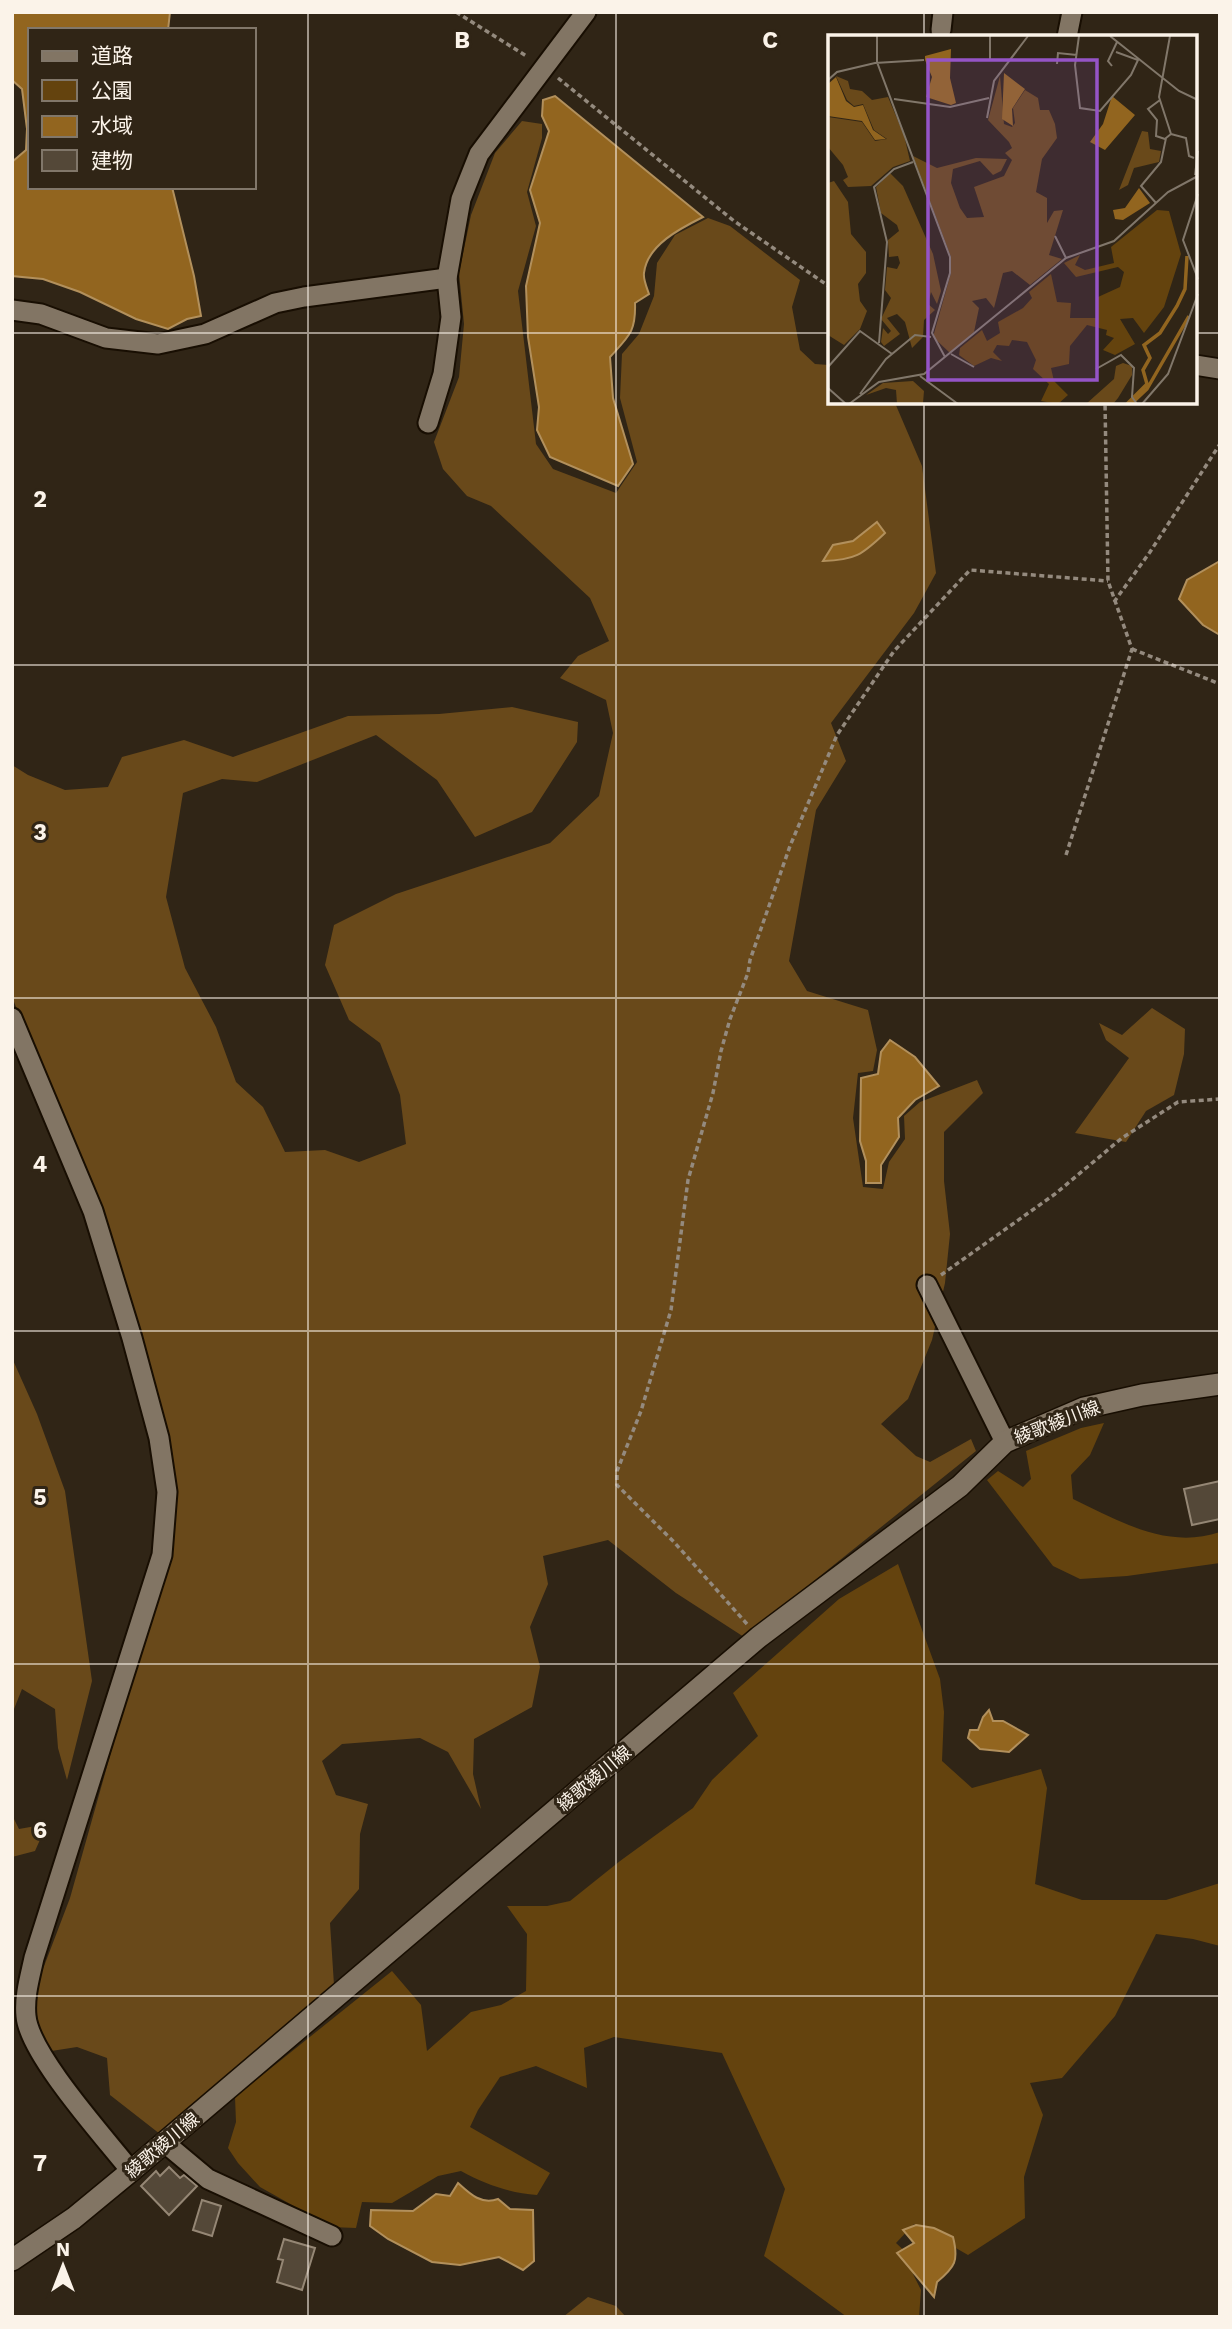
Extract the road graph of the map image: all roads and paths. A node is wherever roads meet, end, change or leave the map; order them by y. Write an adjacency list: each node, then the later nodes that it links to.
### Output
1 (456, 12): 5 (path)
2 (586, 12): 5 (street)
3 (1072, 12): 4 (street)
4 (1067, 35)
5 (545, 68): 6 (street); 7 (path)
6 (447, 278): 8 (street); 12 (street)
7 (828, 286)
8 (12, 310)
9 (1197, 365): 10 (street)
10 (1220, 369)
11 (1105, 404): 14 (path)
12 (428, 423)
13 (1220, 444): 15 (path)
14 (1108, 581): 15 (path); 24 (path)
15 (1114, 602): 16 (path)
16 (1132, 649): 17 (path); 18 (path)
17 (1220, 684)
18 (1066, 855)
19 (12, 1018): 25 (street)
20 (1220, 1100): 21 (path)
21 (927, 1285): 23 (street)
22 (1220, 1384): 23 (main road, 綾歌綾川線)
23 (1005, 1442): 24 (main road, 綾歌綾川線)
24 (759, 1637): 26 (main road, 綾歌綾川線)
25 (19, 2019): 27 (street)
26 (165, 2143): 27 (main road, 綾歌綾川線); 28 (street)
27 (131, 2171): 29 (main road, 綾歌綾川線)
28 (332, 2236)
29 (12, 2260)

